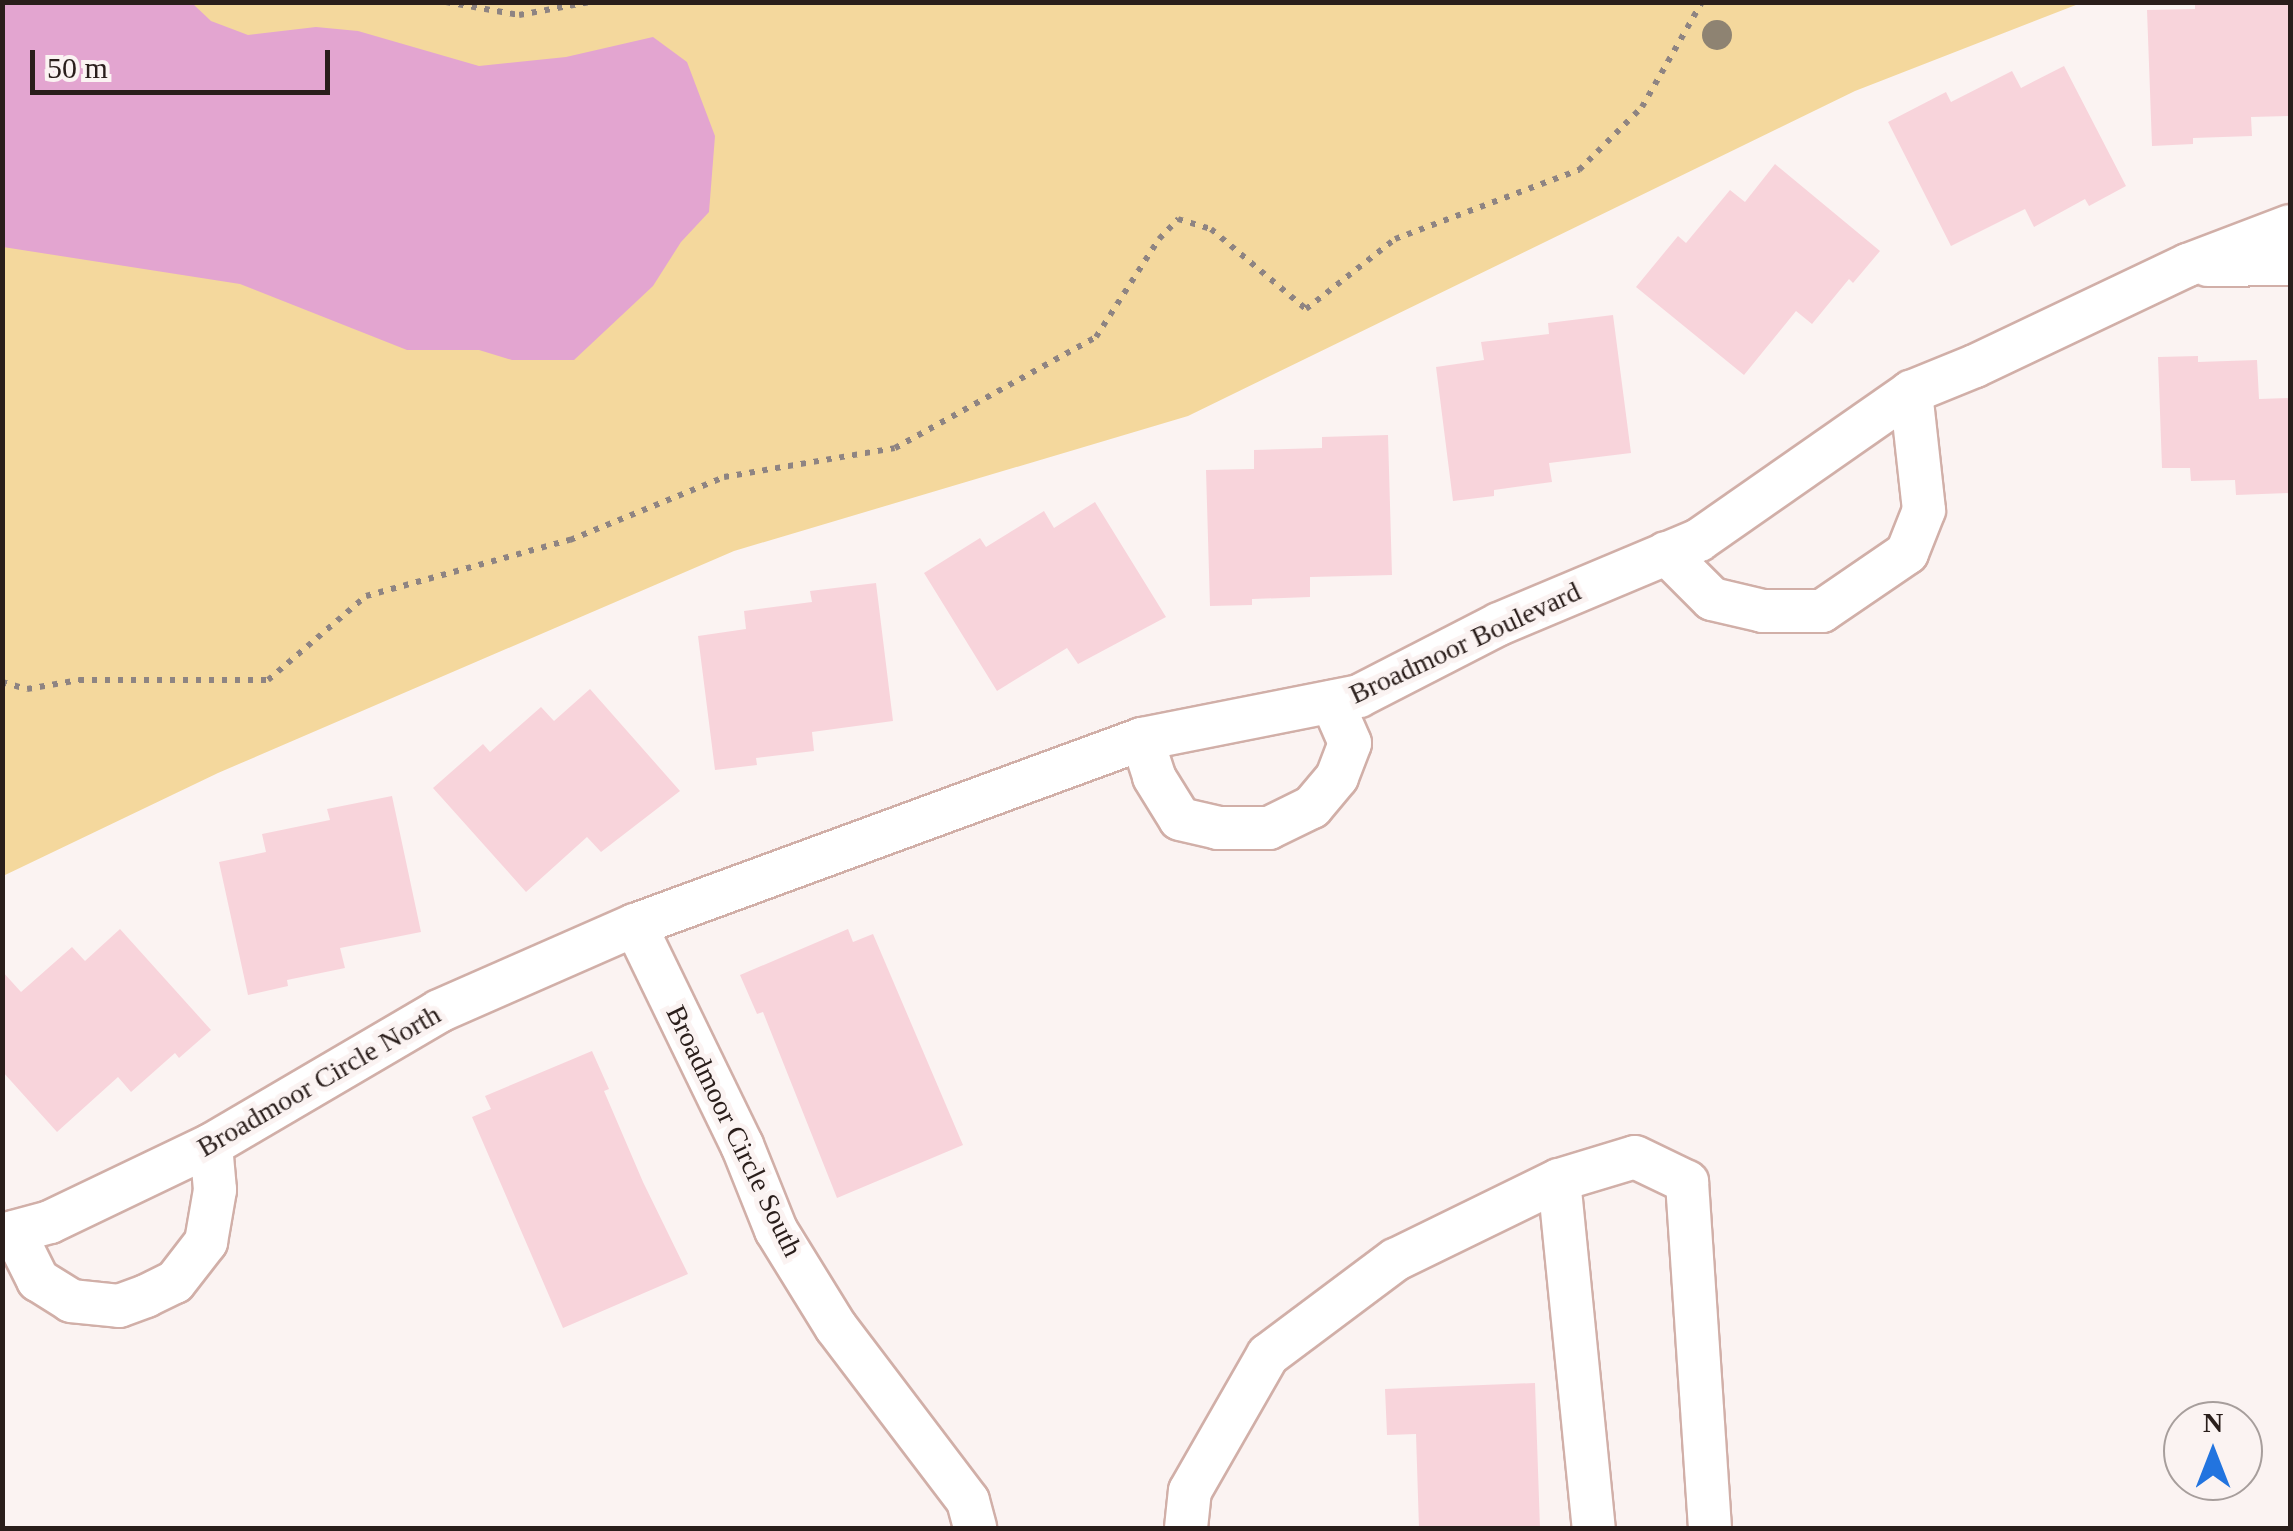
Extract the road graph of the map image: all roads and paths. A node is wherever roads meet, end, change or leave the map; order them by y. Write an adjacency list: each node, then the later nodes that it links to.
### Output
1 (446, 2): 2 (path)
2 (590, 2)
3 (1702, 2): 9 (path)
4 (2290, 226): 6 (street, Broadmoor Boulevard)
5 (2290, 264): 6 (street, Broadmoor Boulevard)
6 (2188, 265): 7 (street, Broadmoor Boulevard)
7 (1911, 392): 8 (street, Broadmoor Boulevard); 8 (street)
8 (1666, 553): 10 (street, Broadmoor Boulevard)
9 (2, 682)
10 (1332, 702): 11 (street, Broadmoor Boulevard); 11 (street)
11 (1142, 739): 12 (street, Broadmoor Boulevard)
12 (635, 925): 13 (street, Broadmoor Circle North); 16 (street, Broadmoor Circle South)
13 (212, 1146): 15 (street, Broadmoor Circle North); 15 (street)
14 (1559, 1180): 17 (street); 18 (street); 19 (street)
15 (8, 1234)
16 (975, 1528)
17 (1186, 1528)
18 (1594, 1528)
19 (1710, 1528)

